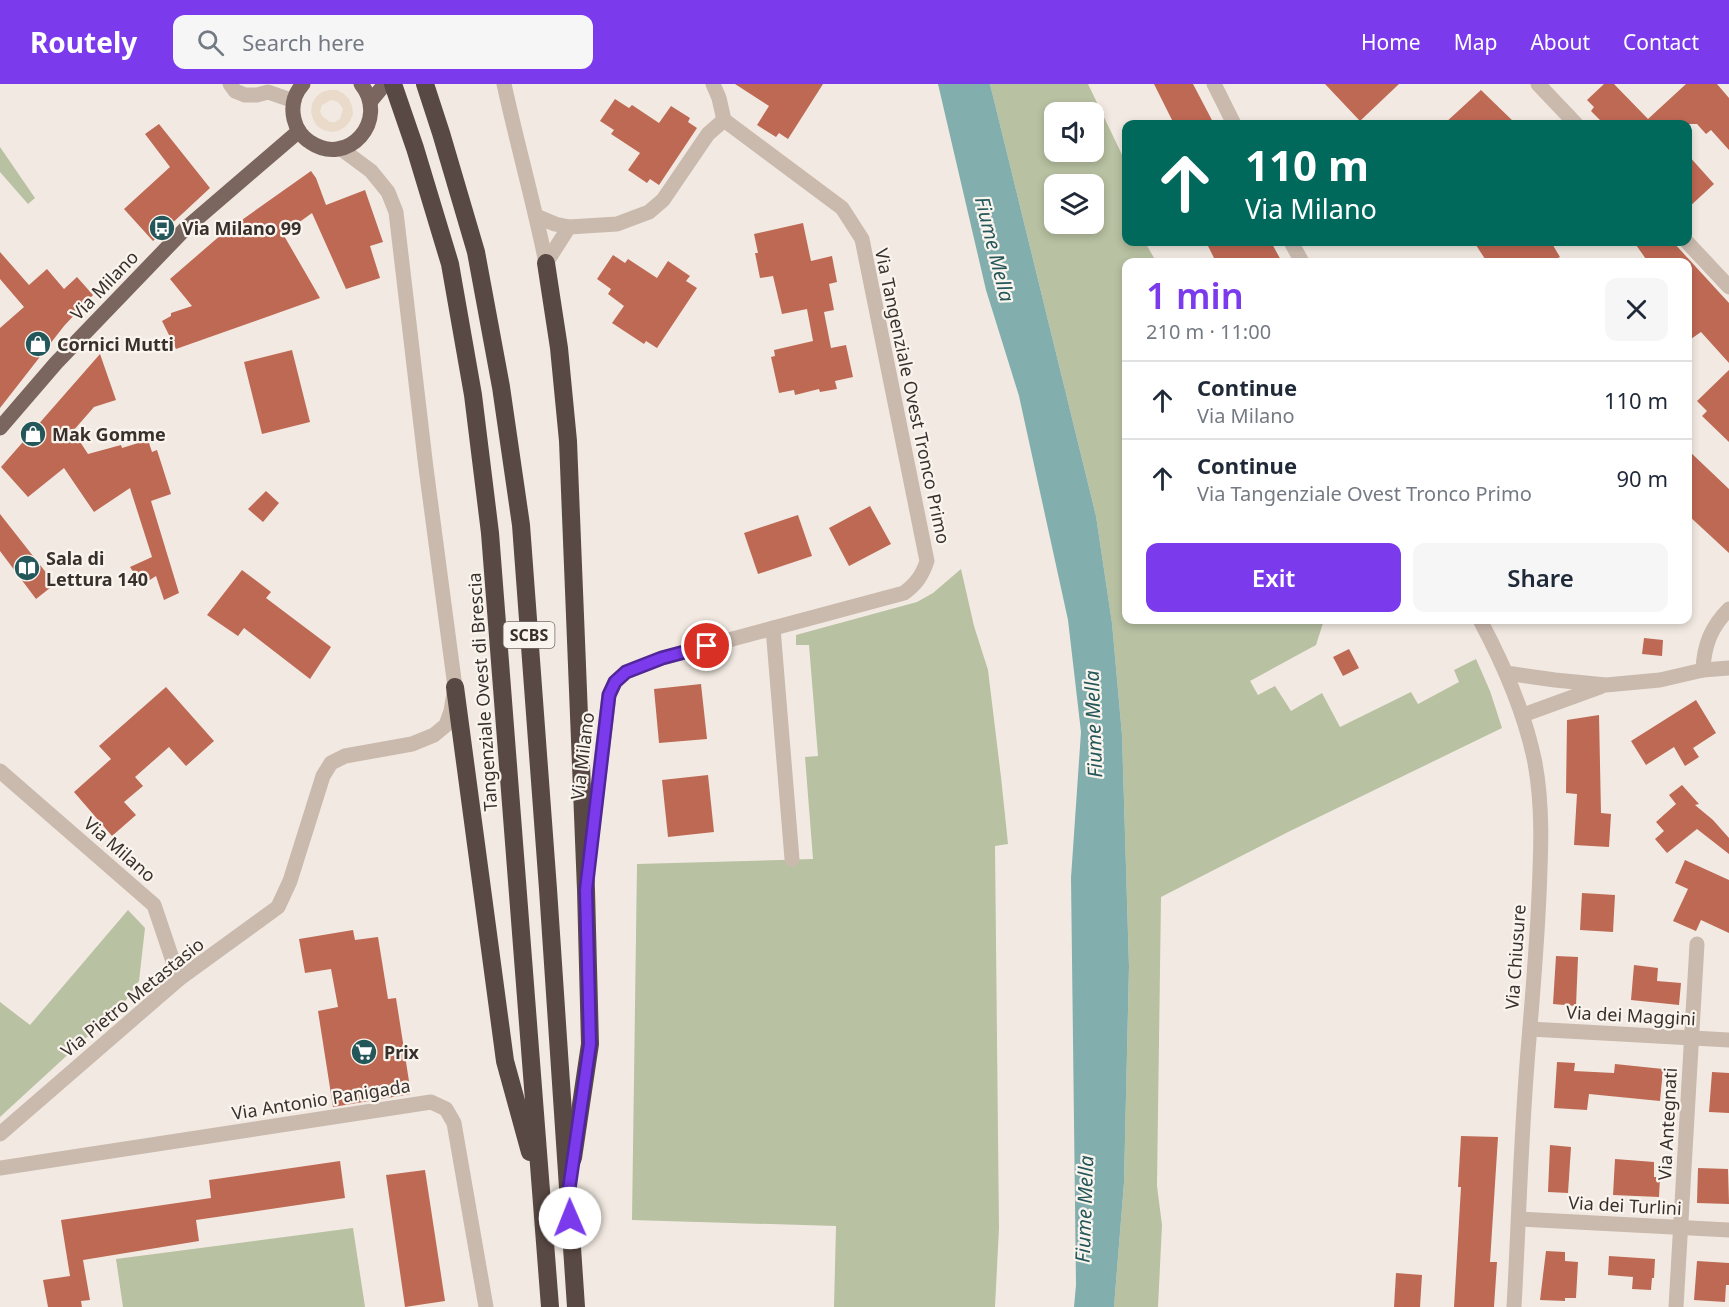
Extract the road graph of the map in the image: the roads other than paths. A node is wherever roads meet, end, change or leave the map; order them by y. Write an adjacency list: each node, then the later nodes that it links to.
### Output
1 (230, 84): 10 (street)
2 (303, 84): 12 (main road)
3 (361, 84): 11 (main road)
4 (393, 84): 44 (highway, Tangenziale Ovest di Brescia / SCBS)
5 (425, 84): 45 (highway, SCBS)
6 (504, 84): 18 (street)
7 (713, 84): 13 (street)
8 (1214, 84): 14 (street)
9 (1538, 84): 15 (street)
10 (265, 88): 12 (street)
11 (377, 93): 17 (main road)
12 (294, 101): 16 (main road)
13 (724, 120): 19 (street); 26 (street, Via Tangenziale Ovest Tronco Primo)
14 (1232, 120)
15 (1572, 120)
16 (299, 131): 17 (main road); 23 (main road, Via Milano)
17 (340, 148): 32 (street)
18 (536, 216): 19 (street); 21 (street)
19 (569, 227): 21 (street)
20 (1691, 246): 22 (street)
21 (546, 263): 36 (highway)
22 (1729, 287)
23 (0, 428)
24 (1729, 609): 29 (street)
25 (1482, 624): 30 (street, Via Chiusure)
26 (773, 628): 27 (street, Via Tangenziale Ovest Tronco Primo); 35 (street)
27 (662, 658): 36 (street, Via Milano)
28 (1729, 668): 29 (street)
29 (1703, 670): 31 (street)
30 (1506, 672): 31 (street); 33 (street, Via Chiusure)
31 (1606, 685): 33 (street)
32 (455, 687): 38 (street, Via Pietro Metastasio); 44 (highway)
33 (1523, 715): 39 (street, Via Chiusure)
34 (0, 771): 38 (street, Via Milano)
35 (792, 859)
36 (586, 890): 45 (highway)
37 (1697, 944): 40 (street, Via Antegnati)
38 (180, 979): 42 (street, Via Pietro Metastasio)
39 (1530, 1029): 40 (street, Via dei Maggini); 46 (street, Via Chiusure)
40 (1692, 1038): 41 (street, Via dei Maggini); 47 (street, Via Antegnati)
41 (1729, 1040)
42 (0, 1134)
43 (1, 1168): 49 (street, Via Antonio Panigada)
44 (542, 1191): 50 (highway, Tangenziale Ovest di Brescia / SCBS)
45 (568, 1196): 51 (highway, SCBS)
46 (1519, 1219): 47 (street, Via dei Turlini); 52 (street, Via Chiusure)
47 (1681, 1227): 48 (street, Via dei Turlini); 53 (street, Via Antegnati)
48 (1729, 1230)
49 (486, 1307)
50 (550, 1307)
51 (576, 1307)
52 (1514, 1307)
53 (1676, 1307)

